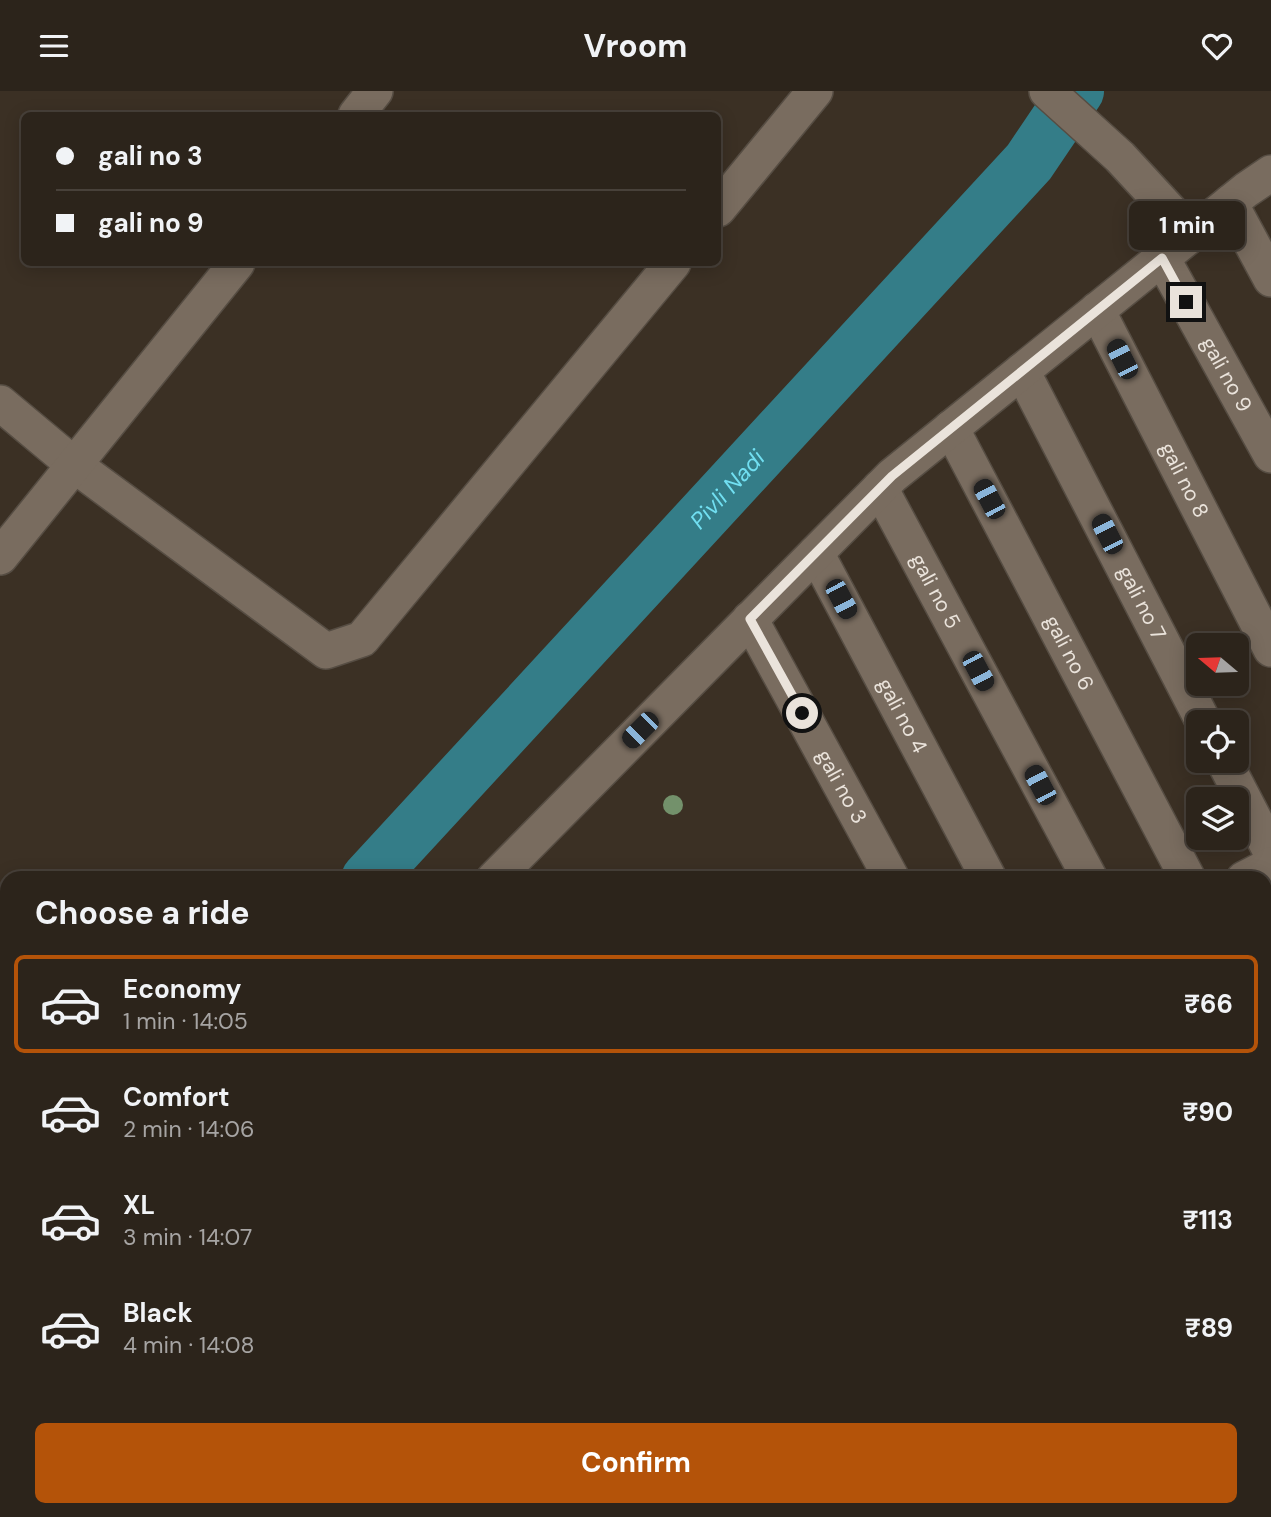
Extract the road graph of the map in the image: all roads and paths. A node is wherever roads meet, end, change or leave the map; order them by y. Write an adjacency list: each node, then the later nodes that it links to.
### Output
1 (375, 91): 4 (street)
2 (814, 91): 7 (street)
3 (1047, 91): 8 (street)
4 (358, 112)
5 (1271, 173): 6 (street)
6 (1230, 203): 8 (street); 12 (street)
7 (721, 205)
8 (1191, 234): 9 (street)
9 (1162, 258): 13 (street); 17 (street, gali no 9)
10 (235, 266): 18 (street)
11 (671, 266): 18 (street)
12 (1271, 279)
13 (1097, 310): 14 (street); 23 (street, gali no 8)
14 (1022, 371): 16 (street); 24 (street, gali no 7)
15 (0, 403): 18 (street)
16 (951, 428): 19 (street); 31 (street, gali no 6)
17 (1271, 455)
18 (74, 464): 21 (street)
19 (880, 488): 20 (street); 30 (street, gali no 5)
20 (816, 553): 22 (street); 29 (street, gali no 4)
21 (0, 557)
22 (750, 619): 27 (street); 28 (street, gali no 3)
23 (1271, 649)
24 (1197, 710)
25 (1230, 773): 26 (street)
26 (1271, 852)
27 (502, 871)
28 (888, 871)
29 (985, 871)
30 (1086, 871)
31 (1184, 871)

